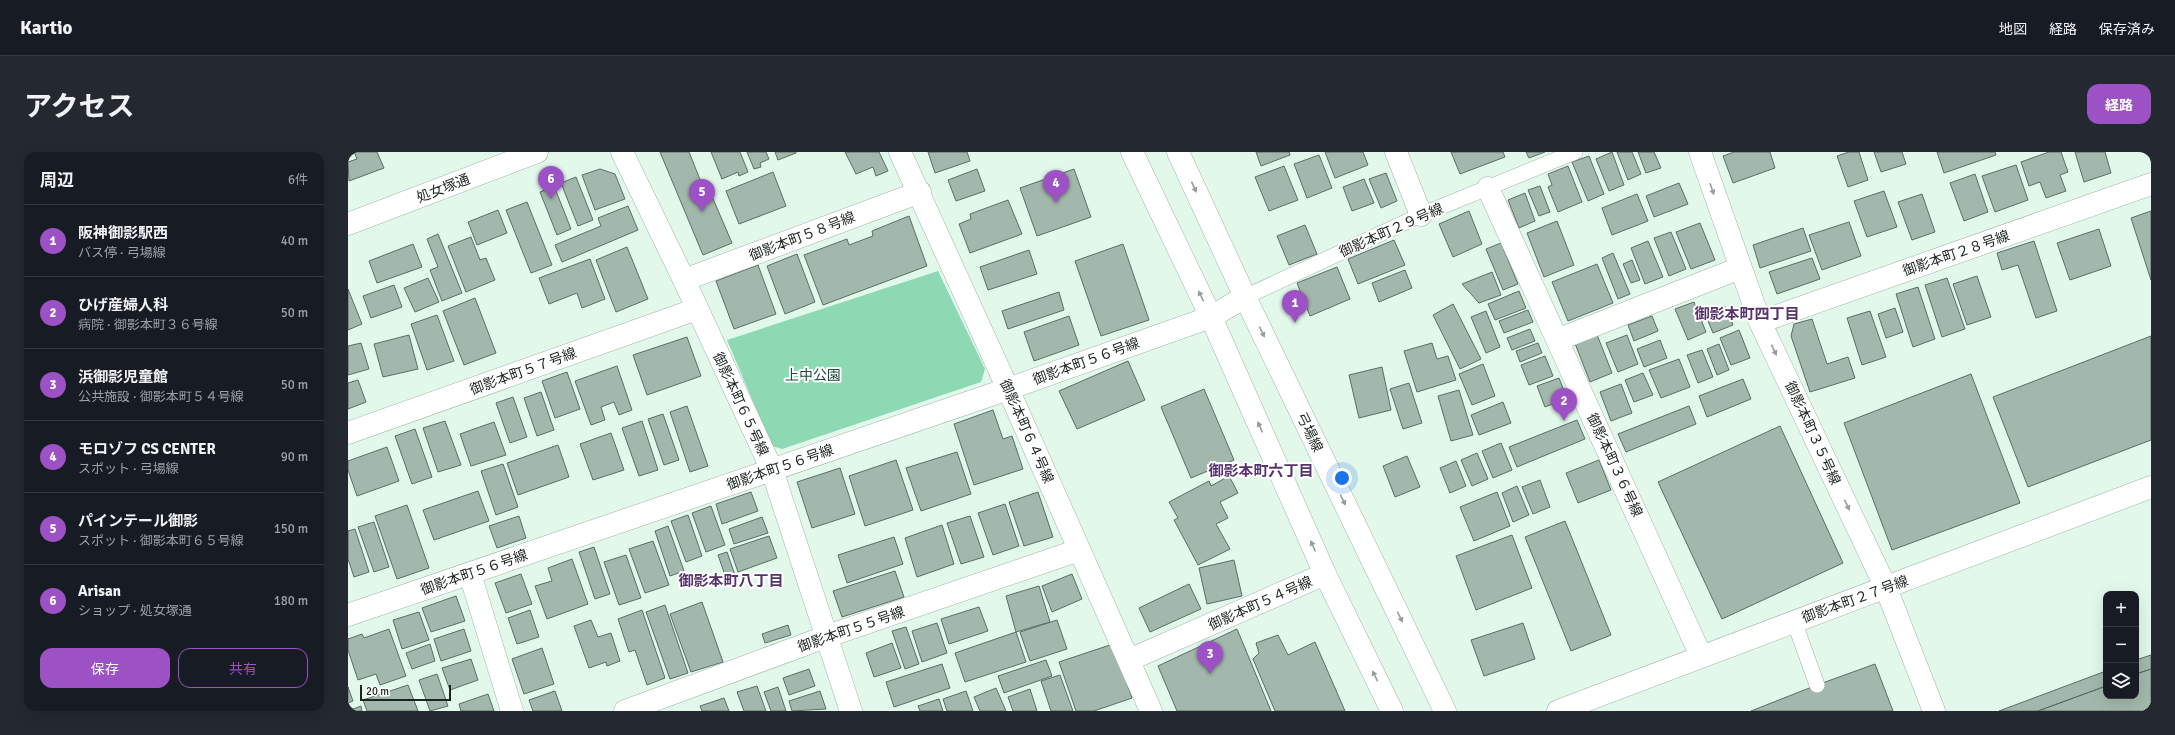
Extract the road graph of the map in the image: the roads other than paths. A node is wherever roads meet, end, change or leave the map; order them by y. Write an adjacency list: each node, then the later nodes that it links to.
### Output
1 (537, 152): 13 (street, 処女塚通)
2 (622, 152): 15 (street, 御影本町６５号線)
3 (900, 152): 11 (street, 御影本町６４号線)
4 (1132, 152): 18 (street, one-way to 4)
5 (1178, 152): 16 (street, 弓場線, one-way to 16)
6 (1396, 152): 12 (street)
7 (1575, 152): 10 (lane, 御影本町２９号線)
8 (1700, 152): 14 (street, 御影本町３５号線, one-way to 14)
9 (2151, 184): 19 (street, 御影本町２８号線)
10 (1488, 188): 12 (lane, 御影本町２９号線); 20 (street, 御影本町３６号線)
11 (920, 192): 15 (street, 御影本町５８号線); 21 (street, 御影本町６４号線)
12 (1421, 216): 16 (lane, 御影本町２９号線)
13 (348, 224)
14 (1740, 268): 19 (street, 御影本町３５号線); 20 (street)
15 (684, 280): 17 (street, 御影本町６５号線)
16 (1245, 297): 18 (street, 御影本町２９号線); 40 (street, 弓場線, one-way to 40)
17 (697, 309): 22 (street, 御影本町５７号線); 23 (street, 御影本町６５号線)
18 (1211, 317): 21 (street, 御影本町５６号線); 27 (street, one-way to 18)
19 (1760, 322): 28 (street, 御影本町３５号線, one-way to 28)
20 (1557, 340): 32 (street, 御影本町３６号線)
21 (1008, 389): 23 (street, 御影本町５６号線); 25 (street, 御影本町６４号線)
22 (348, 433)
23 (772, 470): 26 (street, 御影本町５６号線); 31 (street, 御影本町６５号線)
24 (2151, 487): 28 (street, 御影本町２７号線)
25 (1079, 550): 31 (street, 御影本町５５号線); 33 (street, 御影本町６４号線)
26 (470, 574): 29 (street, 御影本町５６号線); 35 (street)
27 (1326, 574): 33 (street, 御影本町５４号線); 39 (street, one-way to 27)
28 (1886, 588): 30 (street, 御影本町２７号線); 42 (street, 御影本町３５号線)
29 (348, 615)
30 (1794, 621): 32 (street, 御影本町２７号線); 34 (lane)
31 (828, 636): 36 (street, 御影本町５５号線); 37 (street, 御影本町６５号線)
32 (1702, 656): 41 (street, 御影本町２７号線)
33 (1129, 660): 38 (street, 御影本町６４号線)
34 (1817, 685)
35 (512, 711)
36 (625, 711)
37 (851, 711)
38 (1150, 711)
39 (1392, 711)
40 (1445, 711)
41 (1558, 711)
42 (1934, 711)

